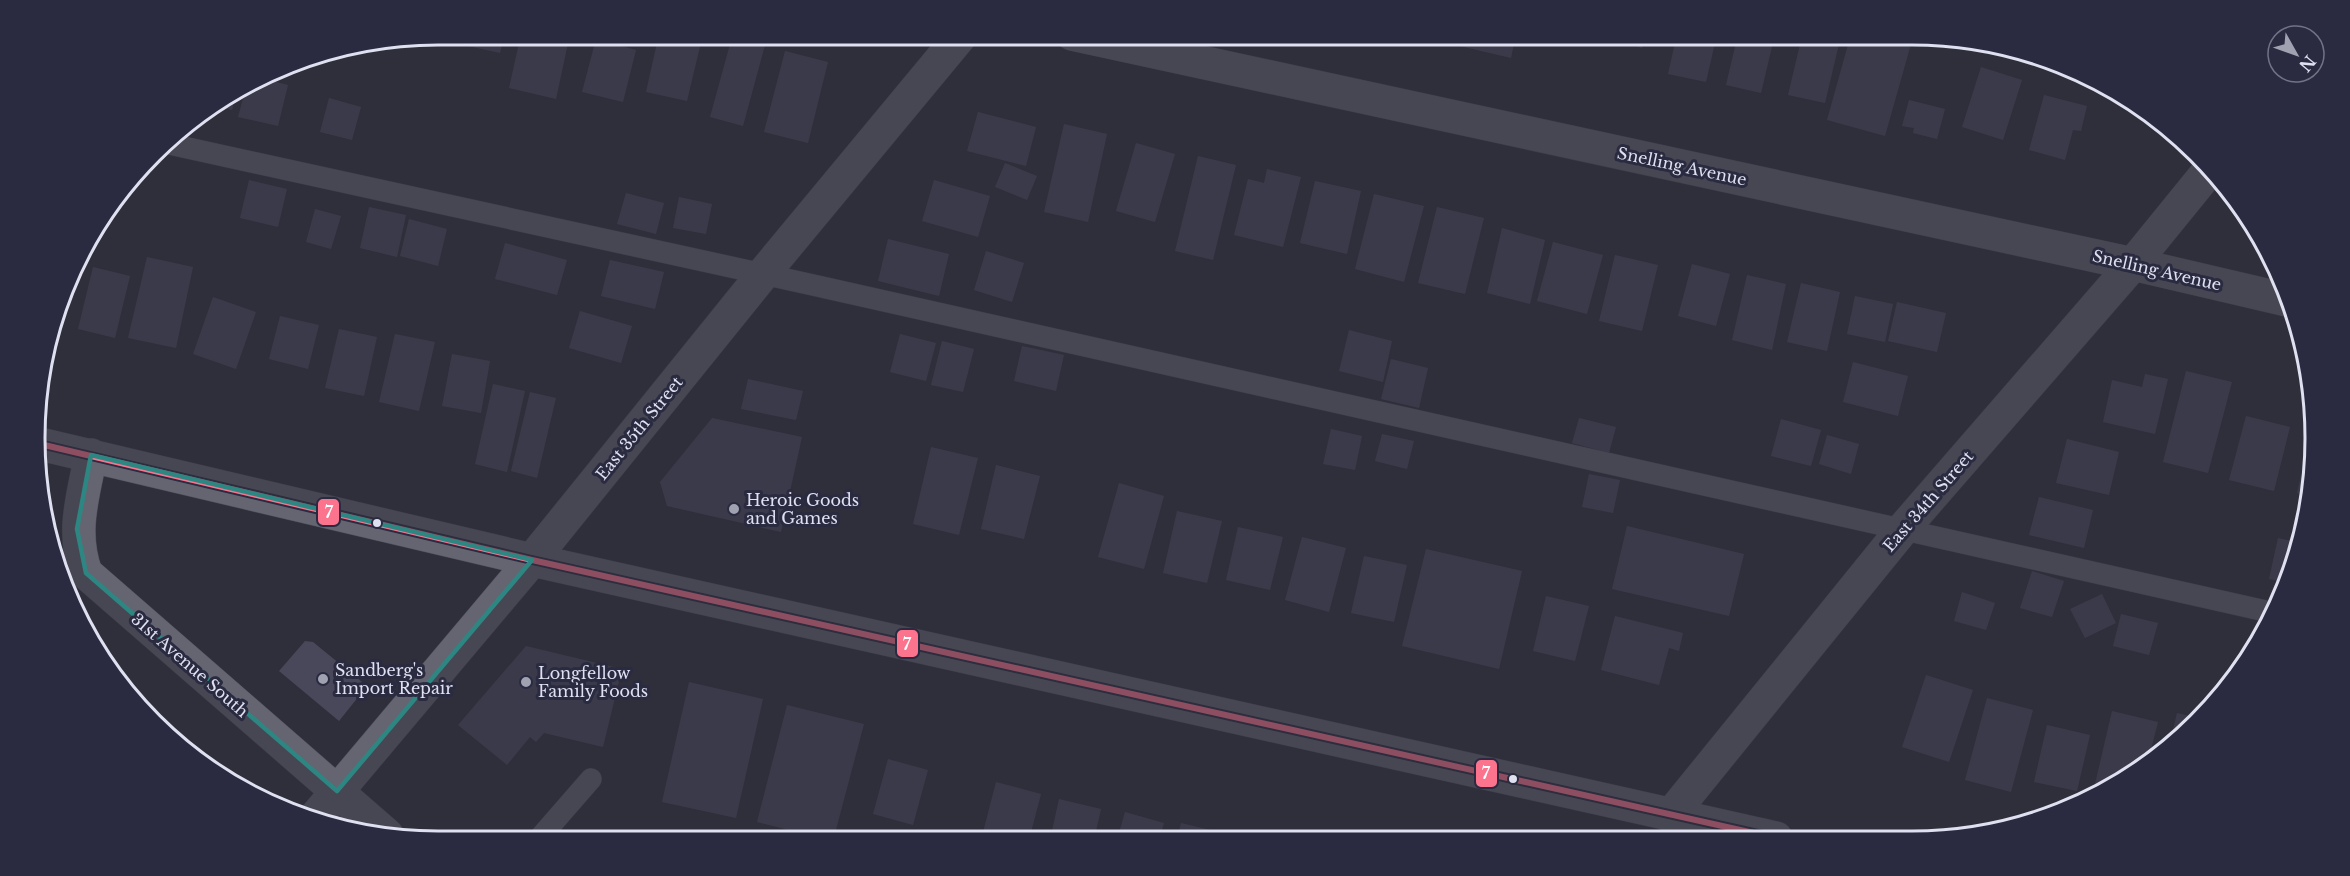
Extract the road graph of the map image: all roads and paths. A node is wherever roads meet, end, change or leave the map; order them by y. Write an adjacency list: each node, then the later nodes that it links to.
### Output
1 (953, 45): 6 (main road, East 35th Street)
2 (1123, 45): 5 (street, Snelling Avenue)
3 (176, 145): 6 (lane)
4 (2204, 176): 5 (street, East 34th Street)
5 (2133, 264): 7 (street, Snelling Avenue); 10 (street, East 34th Street)
6 (763, 274): 10 (lane); 11 (main road, East 35th Street)
7 (2279, 298)
8 (45, 445): 9 (main road)
9 (91, 455): 11 (main road); 14 (main road, 31st Avenue South)
10 (1902, 530): 12 (lane); 17 (street, East 34th Street)
11 (532, 560): 14 (main road, East 35th Street); 17 (main road)
12 (2265, 611)
13 (591, 779): 18 (lane)
14 (337, 791): 15 (main road, East 35th Street); 16 (main road, 31st Avenue South)
15 (319, 812)
16 (377, 826)
17 (1660, 827): 19 (main road)
18 (546, 831)
19 (1702, 831)

